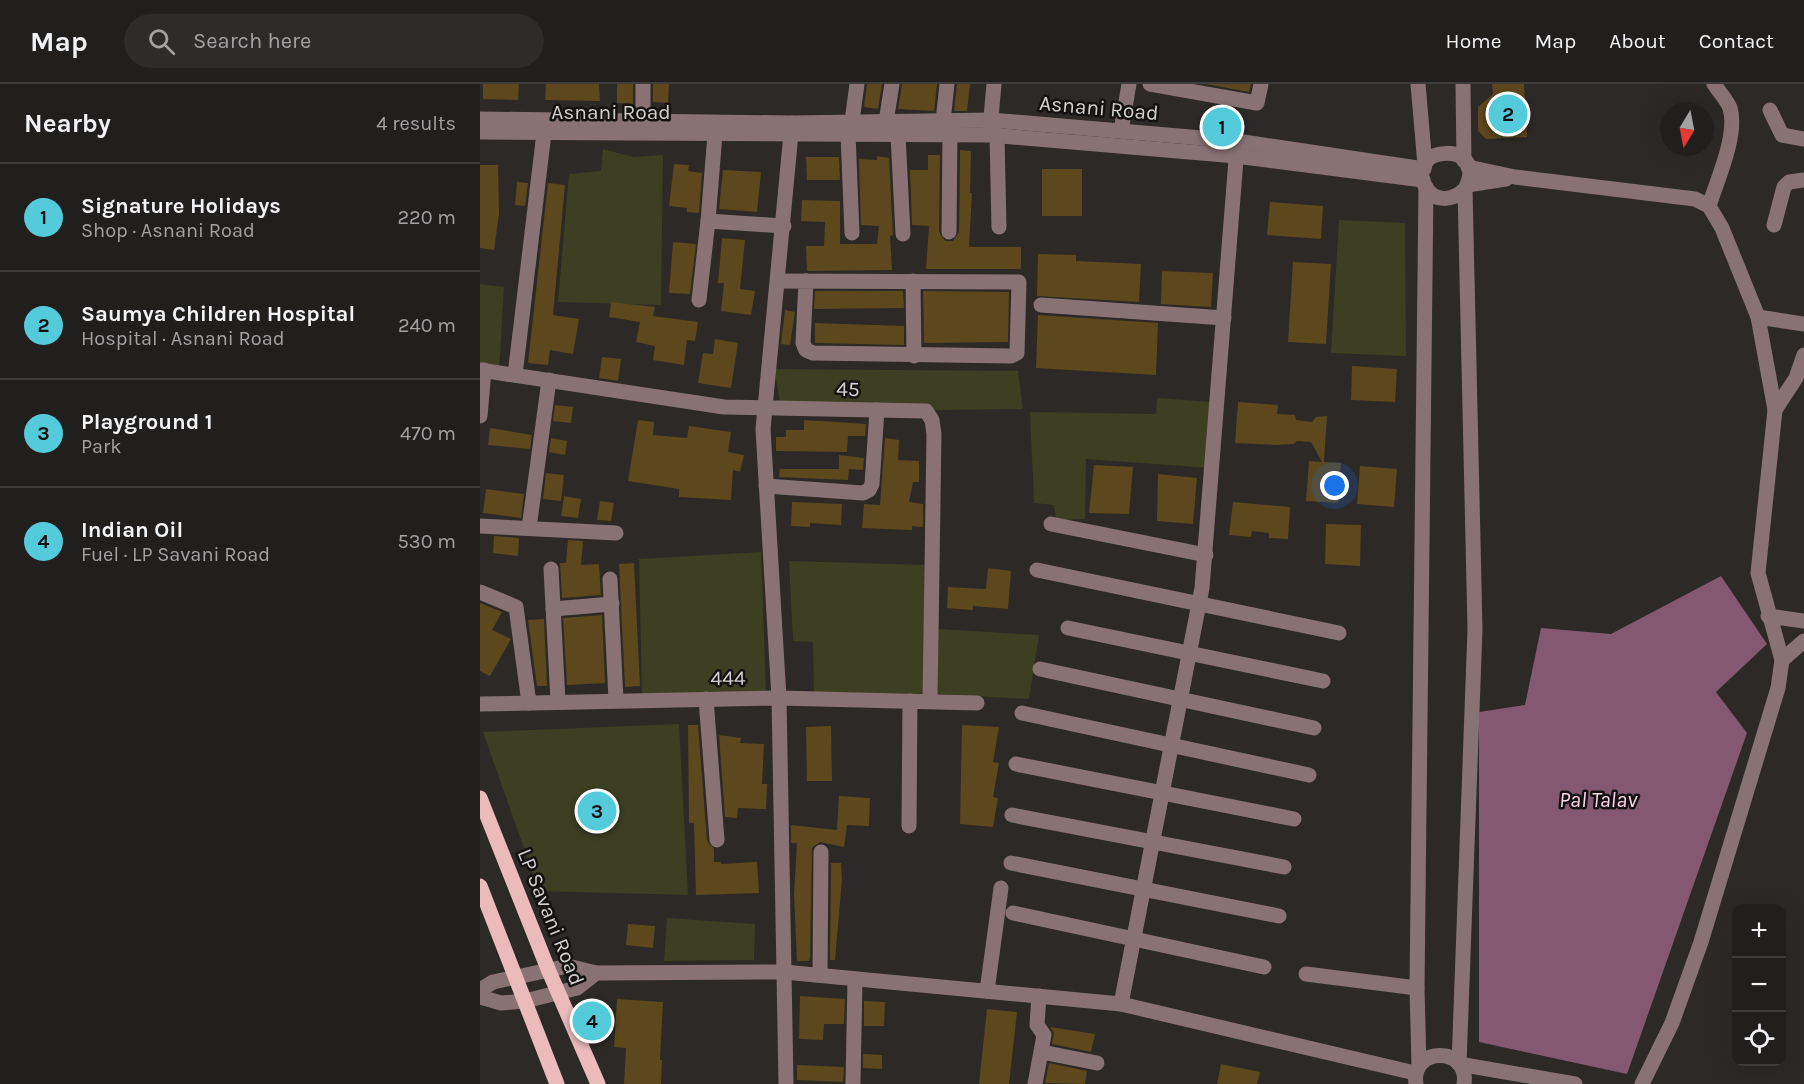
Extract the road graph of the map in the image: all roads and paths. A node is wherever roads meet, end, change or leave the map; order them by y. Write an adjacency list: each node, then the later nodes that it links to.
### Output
1 (644, 84): 14 (street)
2 (857, 84): 17 (street)
3 (892, 84): 15 (street)
4 (947, 84): 18 (street)
5 (994, 84): 19 (street)
6 (1129, 84): 20 (street)
7 (1150, 84): 8 (street)
8 (1261, 84)
9 (1418, 84): 28 (street)
10 (1463, 84): 27 (street)
11 (1714, 84): 32 (street)
12 (1770, 110): 25 (street)
13 (480, 119): 14 (street, Asnani Road)
14 (643, 120): 16 (street, Asnani Road)
15 (886, 122): 17 (street, Asnani Road); 18 (street, Asnani Road)
16 (792, 128): 17 (street, Asnani Road); 23 (street, Asnani Road); 35 (street)
17 (850, 128): 24 (street, Asnani Road); 38 (street)
18 (947, 128): 19 (street, Asnani Road); 24 (street, Asnani Road); 37 (street)
19 (992, 130): 20 (street, Asnani Road); 26 (street, Asnani Road); 36 (street)
20 (1121, 131): 26 (street, Asnani Road)
21 (480, 132): 22 (street, Asnani Road)
22 (544, 133): 23 (street, Asnani Road); 51 (street)
23 (715, 134): 33 (street)
24 (898, 135): 39 (street)
25 (1804, 139)
26 (1237, 148): 28 (street, Asnani Road); 46 (street)
27 (1466, 164): 28 (street); 29 (street); 31 (street)
28 (1424, 175): 31 (street); 119 (street)
29 (1515, 177): 31 (street); 32 (street)
30 (1804, 180): 34 (street)
31 (1466, 187): 129 (street)
32 (1709, 206): 45 (street)
33 (708, 221): 35 (street); 43 (street)
34 (1774, 225)
35 (784, 226): 40 (street)
36 (999, 228)
37 (949, 232)
38 (852, 233)
39 (903, 234)
40 (778, 281): 41 (street); 54 (street)
41 (806, 281): 42 (street); 49 (street)
42 (913, 281): 49 (street); 49 (street)
43 (699, 300)
44 (1041, 305): 46 (street)
45 (1758, 317): 47 (street); 56 (street)
46 (1224, 318): 63 (street)
47 (1804, 324)
48 (1804, 355): 52 (street)
49 (914, 356)
50 (482, 370): 51 (street, 45); 57 (street)
51 (515, 375): 53 (street, 45)
52 (1800, 379): 56 (street)
53 (549, 380): 54 (street, 45); 61 (street)
54 (765, 409): 55 (street, 45); 58 (street)
55 (877, 410): 58 (street); 86 (street, 45)
56 (1776, 410): 71 (street)
57 (480, 416)
58 (766, 486): 80 (street)
59 (1051, 524): 63 (street)
60 (480, 526): 61 (street)
61 (530, 528): 62 (street)
62 (616, 533)
63 (1206, 555): 68 (street)
64 (551, 569): 70 (street)
65 (1037, 570): 68 (street)
66 (610, 579): 69 (street)
67 (480, 592): 87 (street)
68 (1199, 603): 74 (street); 76 (street)
69 (612, 604): 70 (street); 83 (street)
70 (553, 609): 84 (street)
71 (1768, 616): 72 (street); 77 (street)
72 (1804, 621)
73 (1068, 628): 76 (street)
74 (1339, 633)
75 (1804, 641): 77 (street)
76 (1189, 655): 79 (street); 82 (street)
77 (1782, 660): 138 (street)
78 (1040, 669): 82 (street)
79 (1323, 681)
80 (779, 698): 81 (street, 444); 85 (street, 444); 113 (street)
81 (706, 699): 83 (street, 444); 100 (street)
82 (1181, 699): 91 (street); 92 (street)
83 (616, 700): 84 (street, 444)
84 (558, 701): 87 (street, 444)
85 (910, 701): 86 (street, 444); 99 (street)
86 (930, 701): 88 (street, 444)
87 (529, 703): 89 (street, 444)
88 (977, 703)
89 (480, 704)
90 (1022, 713): 92 (street)
91 (1314, 728)
92 (1172, 745): 94 (street); 95 (street)
93 (1016, 764): 95 (street)
94 (1309, 775)
95 (1162, 794): 98 (street); 101 (street)
96 (480, 798): 112 (main road, LP Savani Road)
97 (1012, 815): 101 (street)
98 (1294, 819)
99 (909, 825)
100 (717, 840)
101 (1153, 844): 104 (street); 107 (street)
102 (821, 852): 116 (street)
103 (1011, 863): 107 (street)
104 (1284, 867)
105 (480, 886): 117 (main road)
106 (1001, 888): 121 (street)
107 (1144, 888): 109 (street); 110 (street)
108 (1013, 913): 110 (street)
109 (1279, 916)
110 (1135, 937): 111 (street); 126 (street)
111 (1264, 967)
112 (548, 969): 114 (street); 117 (street); 122 (main road, LP Savani Road)
113 (784, 972): 114 (street); 116 (street); 134 (street)
114 (596, 973): 122 (street)
115 (1306, 974): 119 (street)
116 (820, 975): 118 (street)
117 (516, 977): 120 (street); 125 (main road)
118 (855, 979): 121 (street); 131 (street)
119 (1417, 988): 130 (street)
120 (480, 990)
121 (987, 991): 123 (street)
122 (558, 992): 125 (street); 133 (main road, LP Savani Road)
123 (1038, 996): 126 (street); 127 (street)
124 (480, 997): 125 (street)
125 (525, 1000): 132 (main road)
126 (1121, 1004): 130 (street)
127 (1042, 1052): 128 (street); 135 (street)
128 (1097, 1063)
129 (1459, 1064): 130 (street); 136 (street); 137 (street)
130 (1417, 1074)
131 (853, 1083)
132 (557, 1084)
133 (598, 1084)
134 (786, 1084)
135 (1037, 1084)
136 (1464, 1084)
137 (1575, 1084)
138 (1642, 1084)

